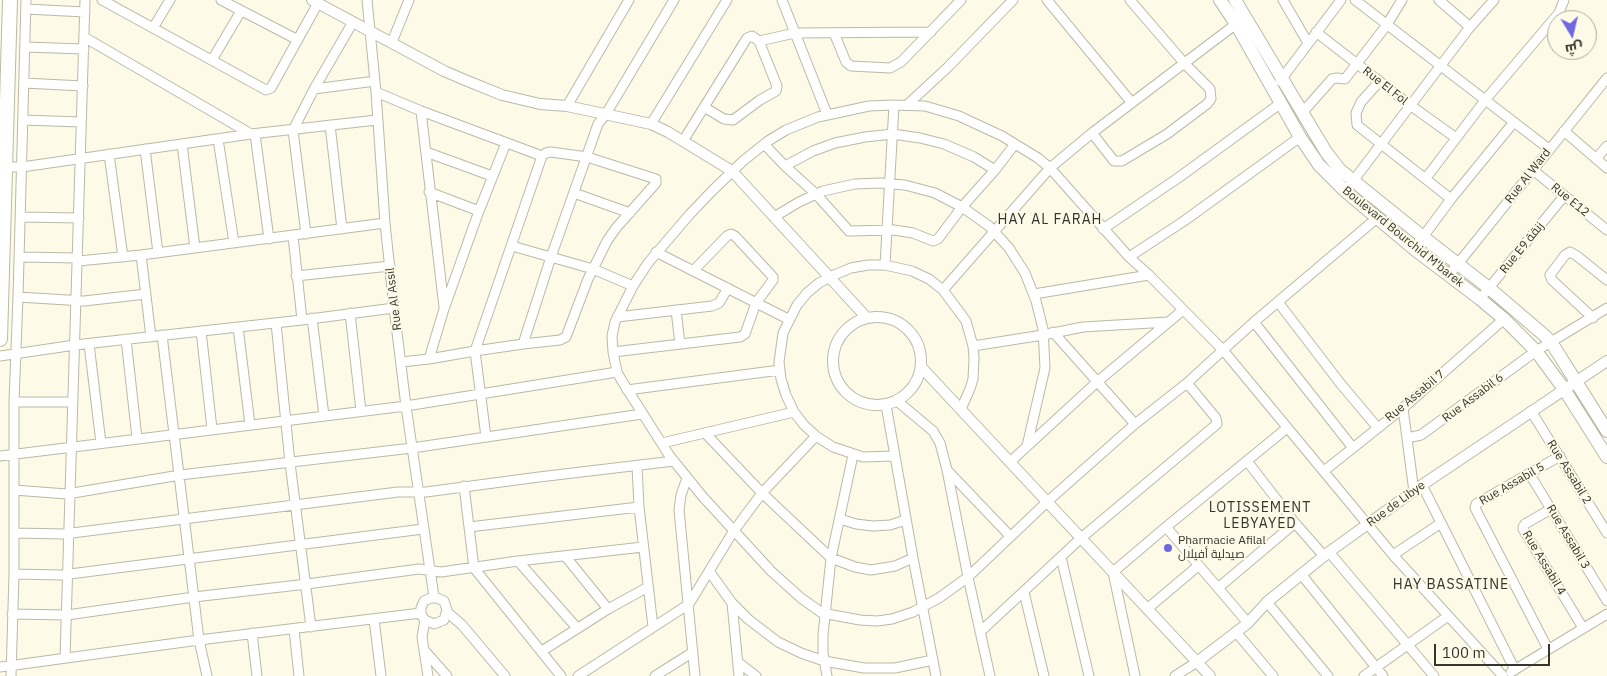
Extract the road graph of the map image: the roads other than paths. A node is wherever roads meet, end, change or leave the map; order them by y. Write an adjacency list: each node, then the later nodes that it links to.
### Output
1 (1, 0): 52 (highway)
2 (10, 0): 103 (highway)
3 (85, 0): 30 (street)
4 (102, 0): 35 (street)
5 (170, 0): 35 (street)
6 (221, 0): 29 (street)
7 (367, 0): 36 (street, Rue Al Assil)
8 (409, 0): 44 (street)
9 (629, 0): 67 (street)
10 (674, 0): 71 (street)
11 (727, 0): 77 (street)
12 (782, 0): 39 (street)
13 (961, 0): 37 (street)
14 (1013, 0): 65 (street)
15 (1047, 0): 62 (street)
16 (1130, 0): 50 (street)
17 (1220, 0): 31 (main road, Boulevard Bourchid M'barek)
18 (1235, 0): 31 (main road, Boulevard Bourchid M'barek)
19 (1294, 0): 27 (street)
20 (1341, 0): 38 (street)
21 (1355, 0): 33 (street)
22 (1402, 0): 33 (street)
23 (1439, 0): 34 (street)
24 (1494, 0): 34 (street)
25 (1564, 0): 61 (street)
26 (315, 2): 32 (street); 42 (street)
27 (1286, 4): 45 (street)
28 (26, 5): 30 (street); 46 (street)
29 (241, 11): 42 (street); 48 (street)
30 (85, 12): 41 (street)
31 (1241, 20): 50 (street); 57 (main road, Boulevard Bourchid M'barek)
32 (354, 22): 36 (street); 59 (street)
33 (1386, 26): 49 (street); 51 (street)
34 (1470, 27): 51 (street)
35 (153, 28): 48 (street)
36 (371, 31): 44 (street); 54 (street, Rue Al Assil)
37 (931, 32): 40 (street); 40 (street)
38 (1316, 32): 45 (street); 49 (street, Rue El Fol)
39 (795, 33): 40 (street); 43 (street); 72 (street)
40 (834, 33)
41 (84, 37): 47 (street); 82 (street)
42 (298, 40): 48 (street)
43 (759, 41): 68 (street); 68 (street)
44 (392, 42): 67 (street)
45 (1308, 43): 57 (street)
46 (25, 47): 47 (street); 56 (street)
47 (84, 49): 58 (street)
48 (212, 60)
49 (1356, 63): 55 (street, Rue El Fol); 70 (street)
50 (1185, 64): 62 (street); 81 (street)
51 (1441, 65): 61 (street); 66 (street)
52 (0, 70)
53 (1607, 78): 80 (street, Rue Al Ward)
54 (376, 81): 59 (street); 60 (street, Rue Al Assil)
55 (1379, 82): 66 (street, Rue El Fol); 92 (street)
56 (24, 83): 58 (street); 73 (street)
57 (1278, 83): 64 (main road, Boulevard Bourchid M'barek); 70 (main road, Boulevard Bourchid M'barek)
58 (83, 86): 75 (street)
59 (314, 89): 79 (street)
60 (376, 92): 69 (street); 74 (street, Rue Al Assil)
61 (1486, 100): 76 (street); 85 (street)
62 (1132, 102): 81 (street)
63 (894, 104): 65 (street); 72 (street); 83 (street)
64 (1281, 104): 84 (main road, Boulevard Bourchid M'barek); 129 (street)
65 (907, 105): 91 (street)
66 (1410, 105): 85 (street, Rue El Fol); 92 (street)
67 (567, 106): 71 (street)
68 (704, 107): 87 (street)
69 (421, 111): 88 (street); 96 (street)
70 (1302, 113): 113 (main road, Boulevard Bourchid M'barek)
71 (606, 114): 77 (street); 99 (street)
72 (828, 114): 90 (street)
73 (23, 120): 75 (street); 104 (street)
74 (377, 120): 78 (street); 126 (street, Rue Al Assil)
75 (82, 122): 100 (street)
76 (1514, 122): 95 (street); 118 (street)
77 (651, 124): 87 (street)
78 (330, 125): 79 (street); 127 (street)
79 (293, 130): 82 (street); 132 (street)
80 (1564, 131): 95 (street, Rue Al Ward); 101 (street)
81 (1092, 133): 105 (street)
82 (253, 134): 86 (street); 135 (street)
83 (893, 134): 102 (street); 107 (street); 112 (street)
84 (1300, 137): 113 (main road, Boulevard Bourchid M'barek); 143 (street)
85 (1456, 138): 111 (street)
86 (218, 139): 89 (street); 136 (street)
87 (683, 140): 109 (street)
88 (506, 143): 98 (street); 110 (street)
89 (182, 144): 94 (street); 138 (street)
90 (764, 144): 102 (street); 109 (street)
91 (1015, 144): 105 (street); 107 (street)
92 (1380, 144): 111 (street); 113 (street)
93 (1607, 146): 101 (street)
94 (145, 149): 97 (street); 141 (street)
95 (1549, 149): 108 (street, Rue Al Ward)
96 (426, 152): 110 (street); 114 (street)
97 (109, 154): 100 (street); 145 (street)
98 (542, 156): 99 (street); 137 (street)
99 (587, 156): 115 (street); 121 (street)
100 (80, 158): 104 (street); 124 (street)
101 (1596, 159): 106 (street)
102 (785, 166): 116 (street)
103 (3, 167): 104 (street); 190 (highway)
104 (22, 167): 122 (street)
105 (1050, 168): 129 (street); 131 (street)
106 (1607, 168)
107 (995, 170): 119 (street)
108 (1533, 170): 117 (street, Rue E12); 151 (street, Rue Al Ward)
109 (732, 171): 123 (street); 140 (street)
110 (492, 176): 120 (street)
111 (1426, 178): 118 (street)
112 (889, 183): 116 (street); 119 (street); 128 (street)
113 (1349, 186): 125 (main road, Boulevard Bourchid M'barek); 134 (main road, Boulevard Bourchid M'barek)
114 (430, 192): 120 (street); 170 (street)
115 (574, 193): 121 (street); 146 (street)
116 (816, 194): 123 (street); 128 (street)
117 (1564, 196): 130 (street, Rue E12); 159 (street, Rue E9 زنقة)
118 (1452, 199): 134 (street)
119 (962, 207): 128 (street); 131 (street)
120 (478, 211): 170 (street)
121 (630, 213): 150 (street)
122 (21, 217): 124 (street); 144 (street)
123 (774, 217): 155 (street)
124 (79, 218): 147 (street)
125 (1377, 218): 139 (main road, Boulevard Bourchid M'barek); 166 (street)
126 (385, 222): 127 (street); 149 (street, Rue Al Assil)
127 (342, 229): 132 (street)
128 (887, 229): 148 (street)
129 (1103, 229): 143 (street)
130 (1607, 230)
131 (994, 231): 160 (street); 162 (street)
132 (306, 234): 133 (street)
133 (293, 236): 135 (street); 154 (street)
134 (1423, 238): 139 (street); 151 (main road, Boulevard Bourchid M'barek)
135 (269, 239): 136 (street)
136 (234, 243): 138 (street)
137 (512, 246): 146 (street); 199 (street)
138 (195, 248): 141 (street)
139 (1414, 249): 151 (main road, Boulevard Bourchid M'barek)
140 (656, 252): 152 (street); 157 (street)
141 (158, 253): 142 (street)
142 (141, 255): 145 (street); 161 (street)
143 (1129, 256): 153 (street)
144 (20, 257): 147 (street); 163 (street)
145 (123, 257): 147 (street)
146 (551, 257): 150 (street); 194 (street)
147 (78, 260): 165 (street)
148 (885, 265): 155 (street); 160 (street)
149 (390, 266): 154 (street); 168 (street, Rue Al Assil)
150 (593, 269): 157 (street); 194 (street)
151 (1453, 270): 159 (main road, Boulevard Bourchid M'barek); 164 (main road, Boulevard Bourchid M'barek)
152 (694, 271): 158 (street); 167 (street)
153 (1149, 275): 162 (street); 172 (street)
154 (296, 276): 180 (street)
155 (828, 278): 176 (street); 178 (street)
156 (1607, 280): 177 (street)
157 (633, 286): 174 (street)
158 (728, 288): 167 (street); 171 (street)
159 (1489, 288): 164 (street, Rue E9 زنقة); 192 (main road, Boulevard Bourchid M'barek)
160 (943, 290): 197 (street)
161 (146, 294): 165 (street); 189 (street)
162 (1034, 294): 187 (street)
163 (18, 297): 165 (street); 202 (street)
164 (1480, 299): 179 (main road, Boulevard Bourchid M'barek)
165 (76, 300): 196 (street)
166 (1278, 302): 182 (street); 231 (street)
167 (756, 303): 178 (street); 195 (street)
168 (394, 308): 173 (street); 206 (street, Rue Al Assil)
169 (1607, 308): 177 (street, Rue Assabil 6)
170 (444, 309): 204 (street)
171 (676, 310): 174 (street); 195 (street)
172 (1183, 310): 181 (street); 198 (street)
173 (350, 313): 175 (street); 223 (street)
174 (617, 317): 201 (street)
175 (312, 318): 180 (street); 227 (street)
176 (867, 318): 207 (street); 219 (street)
177 (1593, 318): 192 (street, Rue Assabil 6)
178 (788, 319): 208 (street)
179 (1504, 319): 200 (main road, Boulevard Bourchid M'barek); 221 (street, Rue Assabil 7)
180 (302, 320): 183 (street)
181 (1168, 322): 186 (street); 210 (street)
182 (1254, 322): 198 (street); 246 (street)
183 (276, 323): 184 (street); 228 (street)
184 (238, 327): 185 (street); 230 (street)
185 (201, 331): 188 (street); 233 (street)
186 (1053, 332): 187 (street); 210 (street)
187 (1044, 335): 197 (street); 243 (street)
188 (162, 336): 189 (street); 235 (street)
189 (151, 337): 191 (street)
190 (0, 339)
191 (126, 340): 193 (street); 239 (street)
192 (1552, 342): 200 (street, Rue Assabil 6); 212 (main road, Boulevard Bourchid M'barek)
193 (89, 344): 196 (street); 241 (street)
194 (523, 344): 199 (street)
195 (680, 344): 201 (street)
196 (75, 345): 202 (street); 218 (street)
197 (974, 346): 222 (street)
198 (1223, 350): 211 (street); 232 (street)
199 (475, 351): 204 (street); 215 (street)
200 (1536, 351): 214 (main road, Boulevard Bourchid M'barek); 240 (street, Rue Assabil 6)
201 (613, 352): 209 (street)
202 (15, 355): 203 (street); 217 (street)
203 (0, 356)
204 (429, 359): 206 (street)
205 (1607, 361): 212 (street, Rue de Libye)
206 (401, 362): 220 (street, Rue Al Assil)
207 (922, 368): 216 (street); 222 (street)
208 (780, 370): 213 (street); 225 (street)
209 (617, 372): 213 (street); 215 (street)
210 (1097, 382): 229 (street); 243 (street)
211 (1187, 382): 229 (street); 287 (street)
212 (1575, 382): 214 (street, Rue de Libye); 234 (main road, Boulevard Bourchid M'barek)
213 (627, 390): 226 (street)
214 (1564, 390): 224 (street, Rue de Libye); 252 (main road, Boulevard Bourchid M'barek)
215 (480, 394): 220 (street); 238 (street)
216 (897, 401): 219 (street); 258 (street)
217 (14, 402): 218 (street); 247 (street)
218 (72, 402): 244 (street)
219 (886, 405): 250 (street)
220 (406, 406): 223 (street); 245 (street, Rue Al Assil)
221 (1403, 408): 231 (street, Rue Assabil 7); 240 (street)
222 (961, 409): 255 (street)
223 (362, 411): 227 (street)
224 (1531, 411): 251 (street, Rue Assabil 2); 264 (street, Rue de Libye)
225 (794, 412): 236 (street); 237 (street)
226 (642, 414): 238 (street); 242 (street)
227 (324, 416): 228 (street)
228 (286, 420): 230 (street); 256 (street)
229 (1136, 424): 269 (street)
230 (250, 425): 233 (street)
231 (1378, 427): 246 (street, Rue Assabil 7)
232 (1287, 428): 254 (street); 259 (street)
233 (212, 429): 235 (street)
234 (1607, 430)
235 (175, 433): 239 (street); 261 (street)
236 (705, 433): 242 (street); 268 (street)
237 (816, 436): 248 (street); 268 (street)
238 (486, 437): 245 (street)
239 (137, 438): 241 (street)
240 (1407, 438): 264 (street)
241 (101, 443): 244 (street)
242 (662, 443): 253 (street)
243 (1027, 446): 255 (street)
244 (72, 447): 247 (street); 267 (street)
245 (412, 448): 256 (street); 266 (street, Rue Al Assil)
246 (1353, 448): 259 (street, Rue Assabil 7)
247 (14, 454): 249 (street); 265 (street)
248 (853, 455): 250 (street); 274 (street)
249 (0, 456)
250 (894, 456): 275 (street)
251 (1560, 456): 260 (street, Rue Assabil 5); 284 (street, Rue Assabil 2)
252 (1607, 457)
253 (674, 461): 257 (street); 262 (street)
254 (1247, 461): 276 (street); 279 (street)
255 (1010, 462): 269 (street)
256 (290, 463): 261 (street); 270 (street)
257 (637, 466): 263 (street); 271 (street)
258 (947, 470): 286 (street); 306 (street)
259 (1324, 471): 278 (street)
260 (1529, 473): 272 (street, Rue Assabil 3); 340 (street, Rue Assabil 5)
261 (180, 475): 267 (street); 273 (street)
262 (687, 478): 282 (street); 316 (street)
263 (464, 486): 266 (street); 280 (street)
264 (1418, 488): 277 (street); 278 (street, Rue de Libye)
265 (14, 490): 267 (street); 283 (street)
266 (418, 492): 270 (street); 281 (street, Rue Al Assil)
267 (70, 493): 285 (street)
268 (762, 493): 282 (street); 295 (street)
269 (1048, 501): 286 (street); 287 (street)
270 (296, 504): 273 (street); 288 (street)
271 (639, 507): 280 (street); 289 (street)
272 (1551, 509): 314 (street, Rue Assabil 3); 333 (street, Rue Assabil 4)
273 (185, 518): 285 (street); 294 (street)
274 (840, 519): 275 (street); 295 (street)
275 (906, 520): 296 (street)
276 (1295, 523): 290 (street); 309 (street)
277 (1441, 524): 291 (street); 351 (street)
278 (1367, 525): 290 (street, Rue de Libye); 291 (street)
279 (1166, 527): 298 (street); 302 (street)
280 (469, 528): 299 (street)
281 (423, 529): 288 (street); 300 (street, Rue Al Assil)
282 (734, 532): 301 (street); 322 (street)
283 (14, 533): 285 (street); 303 (street)
284 (1607, 533)
285 (68, 534): 304 (street)
286 (1010, 536): 306 (street)
287 (1080, 539): 293 (street); 302 (street)
288 (301, 544): 294 (street); 307 (street)
289 (644, 547): 292 (street); 308 (street)
290 (1327, 554): 305 (street, Rue de Libye); 338 (street)
291 (1393, 555): 326 (street)
292 (566, 557): 297 (street); 318 (street)
293 (1061, 557): 310 (street); 372 (street)
294 (190, 558): 304 (street); 311 (street)
295 (831, 558): 296 (street); 322 (street)
296 (912, 558): 317 (street)
297 (518, 561): 299 (street); 331 (street)
298 (1198, 566): 309 (street); 319 (street)
299 (474, 568): 300 (street); 341 (street)
300 (430, 570): 307 (street); 312 (street, Rue Al Assil)
301 (709, 571): 315 (street); 316 (street)
302 (1113, 572): 319 (street); 373 (street)
303 (14, 574): 304 (street); 321 (street)
304 (68, 574): 324 (street)
305 (1301, 574): 313 (street, Rue de Libye); 350 (street)
306 (968, 577): 317 (street); 334 (street)
307 (306, 584): 311 (street); 329 (street)
308 (648, 587): 318 (street); 332 (street)
309 (1218, 588): 328 (street)
310 (1024, 592): 334 (street); 371 (street)
311 (194, 597): 324 (street); 337 (street)
312 (434, 597): 320 (street); 325 (street)
313 (1267, 602): 328 (street, Rue de Libye); 377 (street)
314 (1607, 602)
315 (732, 603): 345 (street); 346 (street)
316 (689, 604): 332 (street); 342 (street)
317 (922, 607): 322 (street); 344 (street)
318 (608, 609): 331 (street)
319 (1147, 609): 347 (street)
320 (448, 612): 325 (street); 361 (street)
321 (12, 614): 324 (street); 348 (street)
322 (826, 614): 345 (street)
323 (1607, 614): 333 (street)
324 (67, 615): 343 (street)
325 (423, 616): 327 (street); 339 (street)
326 (1448, 616): 338 (street); 381 (street)
327 (374, 620): 329 (street); 358 (street)
328 (1248, 623): 335 (street, Rue de Libye)
329 (311, 627): 330 (street)
330 (294, 628): 336 (street); 357 (street)
331 (577, 628): 341 (street)
332 (653, 628): 363 (street)
333 (1583, 628): 340 (street)
334 (980, 632): 370 (street)
335 (1236, 632): 347 (street, Rue de Libye); 376 (street)
336 (252, 633): 337 (street); 356 (street)
337 (200, 640): 343 (street); 355 (street)
338 (1408, 644): 350 (street); 380 (street)
339 (424, 650): 359 (street); 360 (street)
340 (1548, 650): 351 (street)
341 (542, 652): 362 (street)
342 (693, 652): 364 (street); 365 (street)
343 (65, 658): 348 (street)
344 (933, 660): 352 (street); 369 (street)
345 (824, 661): 353 (street); 368 (street)
346 (738, 662): 366 (street); 367 (street)
347 (1197, 662): 374 (street); 375 (street)
348 (11, 666): 349 (street); 354 (street)
349 (0, 667)
350 (1377, 667): 378 (street); 379 (street)
351 (1515, 670): 381 (street)
352 (903, 671): 353 (street)
353 (865, 672)
354 (11, 676)
355 (207, 676)
356 (257, 676)
357 (299, 676)
358 (381, 676)
359 (428, 676)
360 (447, 676)
361 (505, 676)
362 (561, 676)
363 (578, 676)
364 (655, 676)
365 (695, 676)
366 (739, 676)
367 (756, 676)
368 (826, 676)
369 (936, 676)
370 (990, 676)
371 (1044, 676)
372 (1089, 676)
373 (1135, 676)
374 (1175, 676)
375 (1210, 676)
376 (1273, 676)
377 (1328, 676)
378 (1364, 676)
379 (1383, 676)
380 (1434, 676)
381 (1505, 676)

